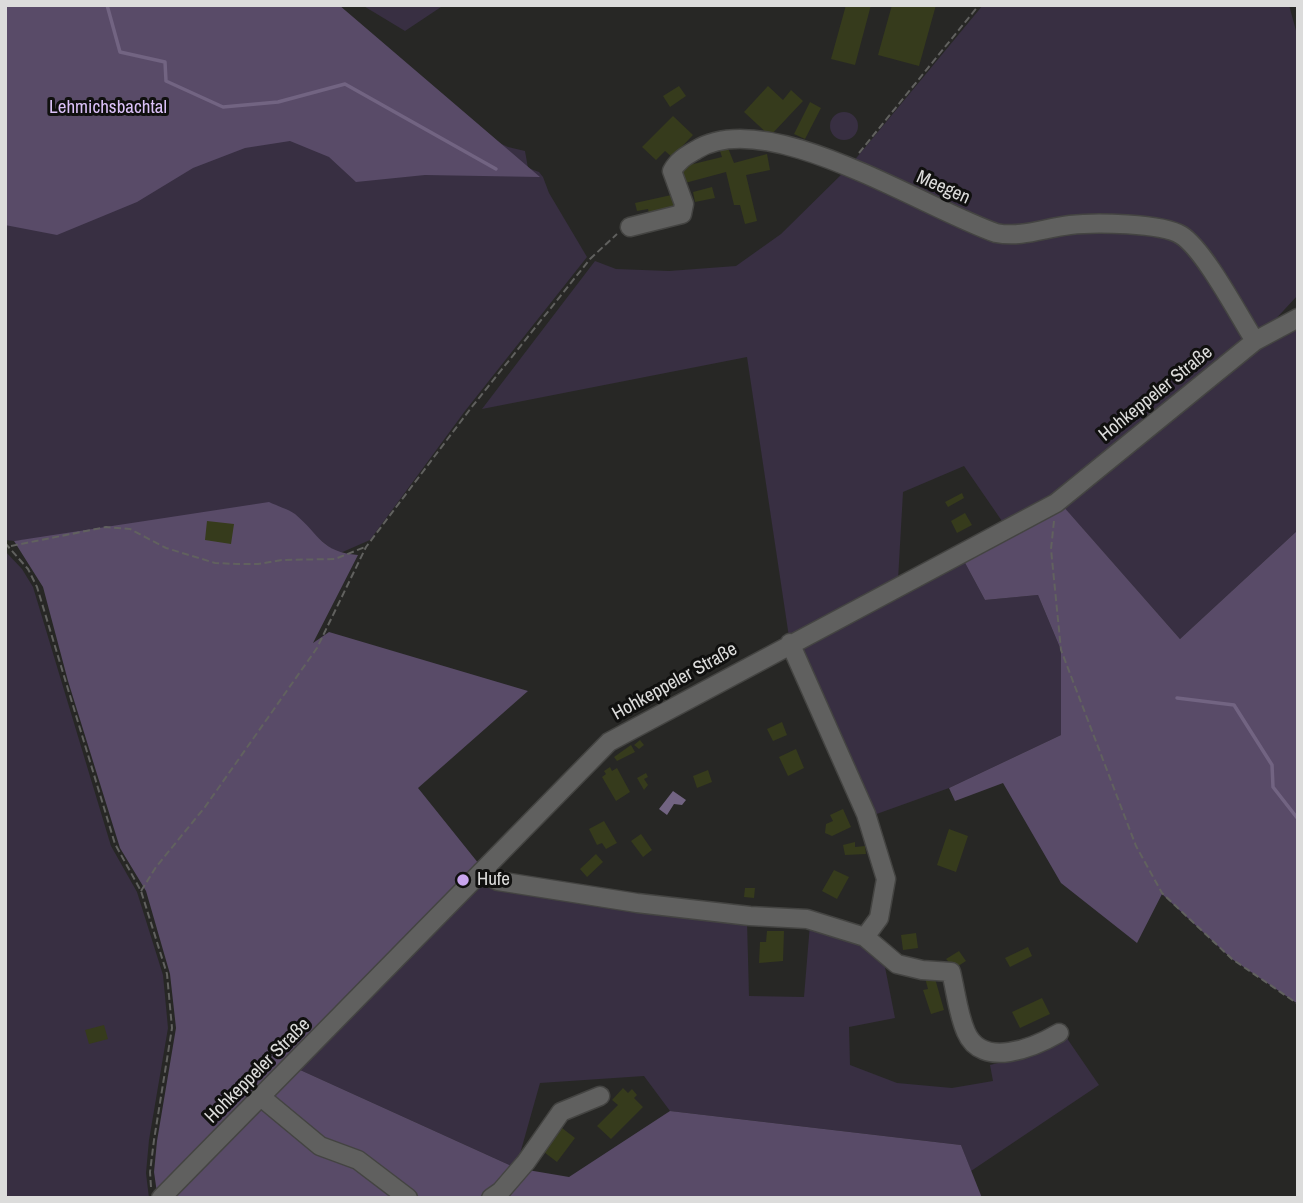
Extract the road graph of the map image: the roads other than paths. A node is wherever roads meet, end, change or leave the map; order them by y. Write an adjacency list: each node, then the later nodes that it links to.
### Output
1 (630, 227): 3 (street, Meegen)
2 (1298, 318): 3 (street, Hohkeppeler Straße)
3 (1255, 341): 4 (street, Hohkeppeler Straße)
4 (790, 643): 5 (street, Hohkeppeler Straße); 6 (street)
5 (481, 872): 6 (street); 9 (street, Hohkeppeler Straße)
6 (865, 937): 7 (street)
7 (1059, 1033)
8 (600, 1096): 12 (street)
9 (261, 1097): 10 (street, Hohkeppeler Straße); 11 (street)
10 (156, 1193)
11 (408, 1198)
12 (491, 1198)

